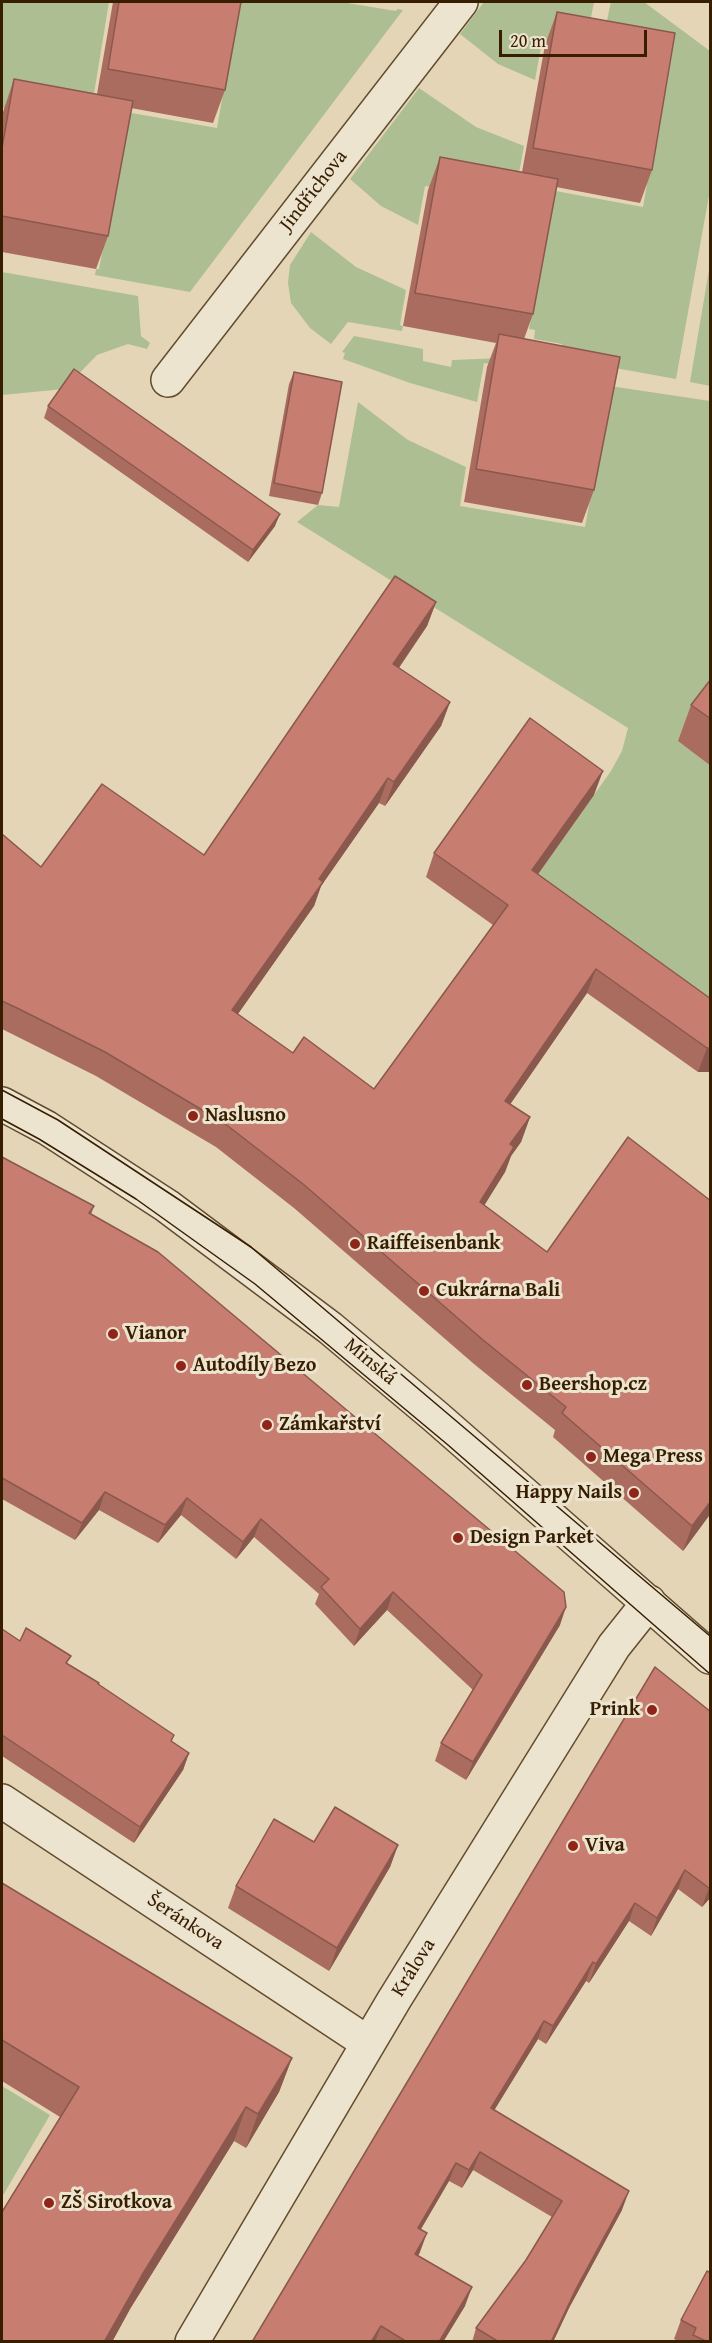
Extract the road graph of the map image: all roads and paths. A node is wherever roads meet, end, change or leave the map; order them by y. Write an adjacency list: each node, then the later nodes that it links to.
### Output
1 (460, 2): 2 (street, Jindřichova)
2 (168, 380)
3 (2, 1104): 4 (street, Minská)
4 (649, 1602): 5 (street, Minská); 7 (street, Králova)
5 (711, 1657)
6 (2, 1801): 7 (street, Šeránkova)
7 (368, 2043): 8 (street, Králova)
8 (192, 2342)

